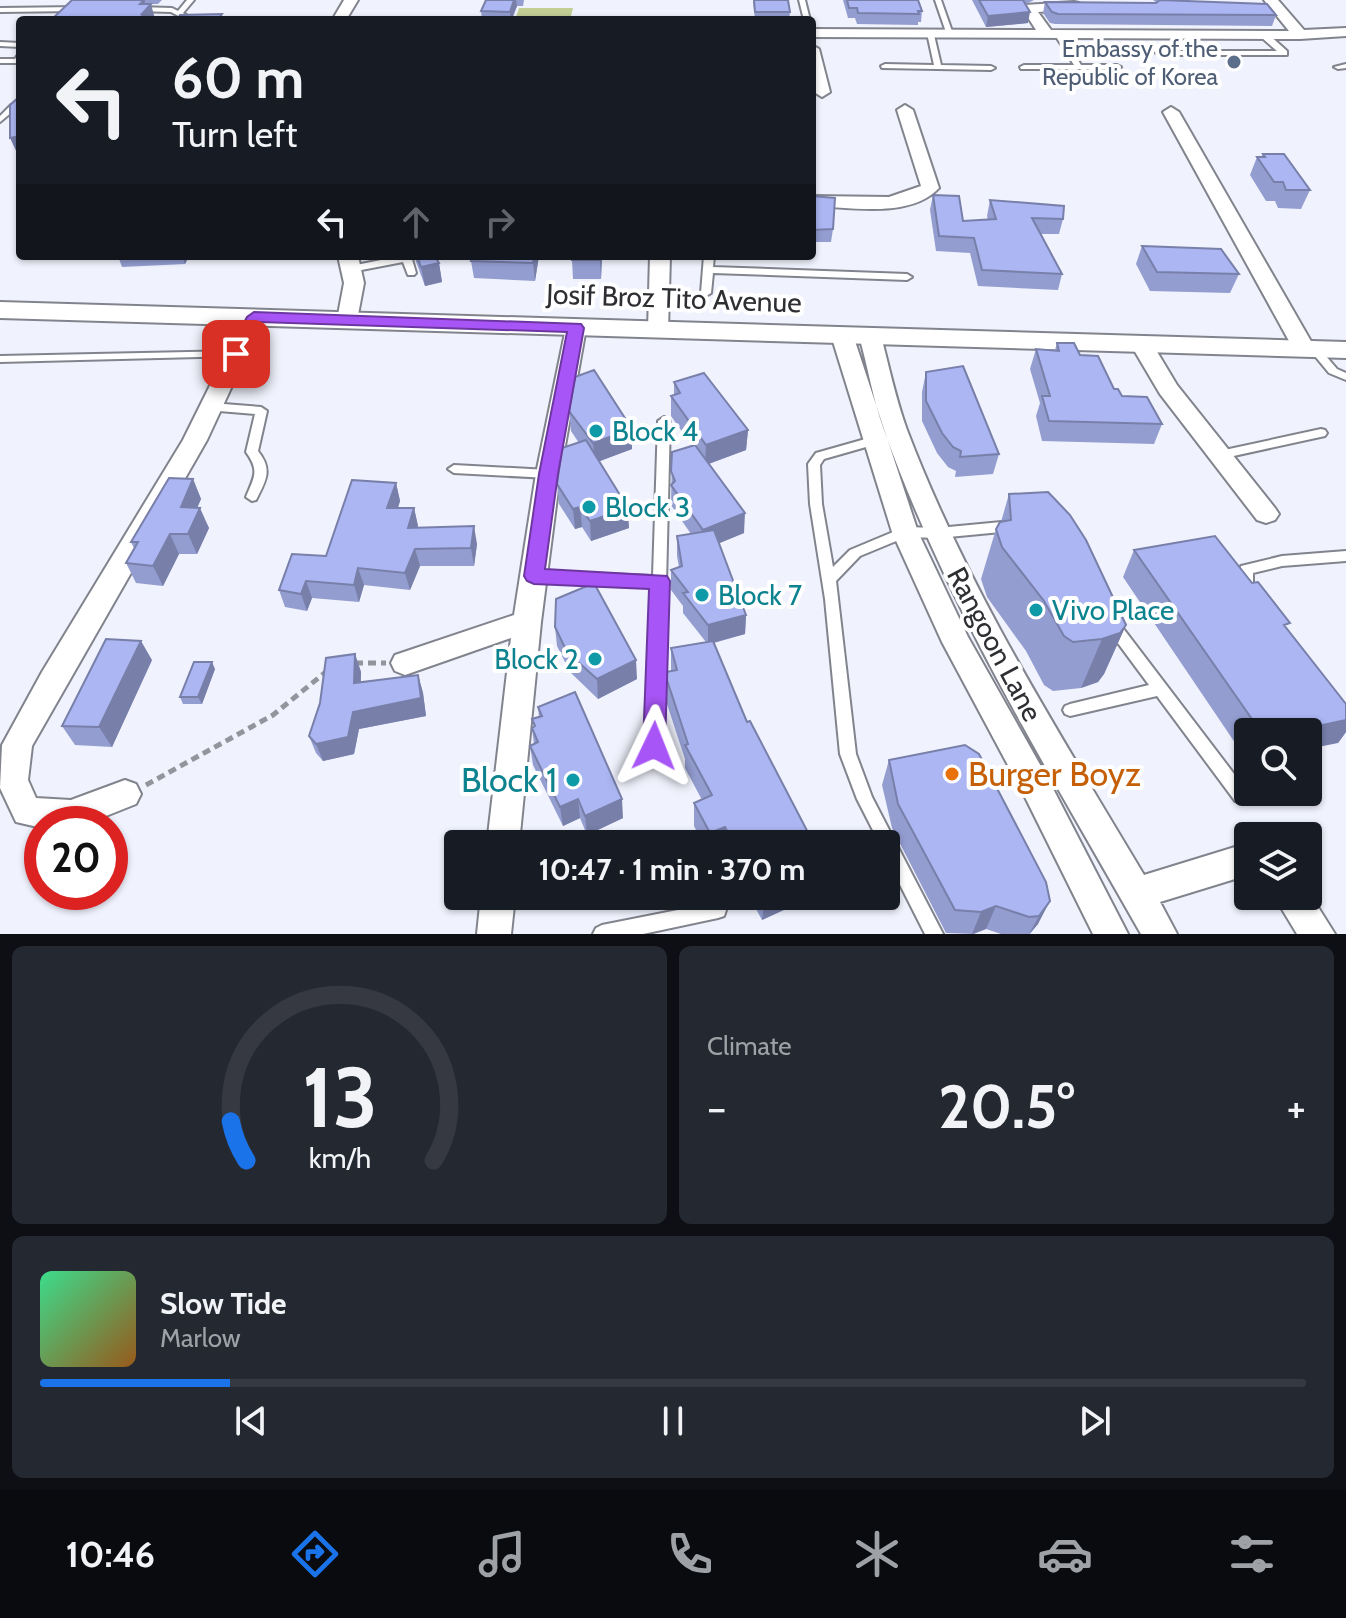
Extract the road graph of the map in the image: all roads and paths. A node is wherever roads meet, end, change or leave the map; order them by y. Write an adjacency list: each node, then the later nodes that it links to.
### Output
1 (191, 0): 8 (lane)
2 (938, 0): 13 (lane)
3 (1271, 5): 16 (street)
4 (1096, 6): 14 (street)
5 (92, 9): 7 (lane)
6 (133, 9): 8 (lane)
7 (0, 10)
8 (180, 13): 9 (lane)
9 (185, 16)
10 (1346, 32): 16 (street)
11 (816, 33): 12 (street)
12 (930, 35): 13 (street); 19 (lane)
13 (951, 35): 14 (street)
14 (1053, 35): 15 (street); 21 (lane)
15 (1264, 35): 16 (street); 17 (lane)
16 (1300, 35)
17 (1160, 53)
18 (885, 66): 19 (lane)
19 (938, 67): 23 (lane)
20 (1024, 67): 21 (lane)
21 (1079, 67): 22 (lane)
22 (1117, 67)
23 (991, 68)
24 (816, 77): 25 (street)
25 (822, 92)
26 (14, 107): 29 (lane)
27 (905, 110): 30 (street)
28 (1171, 112): 47 (street)
29 (0, 120)
30 (816, 201)
31 (372, 260): 35 (lane)
32 (407, 260): 37 (lane)
33 (660, 260): 44 (street)
34 (709, 260): 36 (lane)
35 (349, 262): 42 (street)
36 (708, 270): 38 (lane); 39 (lane)
37 (411, 273)
38 (907, 277)
39 (706, 293)
40 (0, 310): 41 (street, Josif Broz Tito Avenue)
41 (254, 317): 42 (street, Josif Broz Tito Avenue); 49 (street)
42 (347, 320): 43 (street, Josif Broz Tito Avenue)
43 (576, 328): 44 (street, Josif Broz Tito Avenue); 58 (street)
44 (658, 330): 45 (street, Josif Broz Tito Avenue)
45 (856, 336): 46 (street, Josif Broz Tito Avenue); 55 (street, Rangoon Lane); 63 (street, Rangoon Lane)
46 (1142, 345): 47 (street, Josif Broz Tito Avenue); 56 (street)
47 (1310, 350): 48 (street, Josif Broz Tito Avenue); 51 (lane)
48 (1346, 350)
49 (236, 354): 50 (lane); 52 (street)
50 (0, 359)
51 (1346, 377)
52 (211, 407): 59 (lane); 78 (street)
53 (664, 421): 67 (lane)
54 (1321, 433): 56 (lane)
55 (876, 440): 62 (street, Rangoon Lane); 66 (lane)
56 (1220, 455): 60 (street)
57 (454, 469): 58 (lane)
58 (548, 474): 65 (street)
59 (252, 497)
60 (1266, 514)
61 (1022, 528): 63 (lane)
62 (905, 532): 63 (lane); 66 (lane); 88 (street, Rangoon Lane)
63 (938, 533): 81 (street, Rangoon Lane)
64 (1346, 556): 68 (lane)
65 (534, 576): 67 (lane); 70 (street)
66 (828, 580): 87 (lane)
67 (660, 581): 76 (lane)
68 (1255, 597)
69 (1101, 609): 74 (lane)
70 (527, 622): 71 (street); 79 (street)
71 (405, 663): 72 (path)
72 (345, 665)
73 (332, 668): 78 (path)
74 (1159, 689): 75 (lane); 77 (lane)
75 (1070, 710)
76 (654, 746)
77 (1234, 787)
78 (125, 794)
79 (505, 830)
80 (1234, 863): 81 (street)
81 (1138, 893): 89 (street, Rangoon Lane)
82 (497, 910): 85 (street)
83 (718, 910): 86 (lane)
84 (1301, 910): 90 (street)
85 (494, 934)
86 (602, 934)
87 (934, 934)
88 (1111, 934)
89 (1160, 934)
90 (1318, 934)

